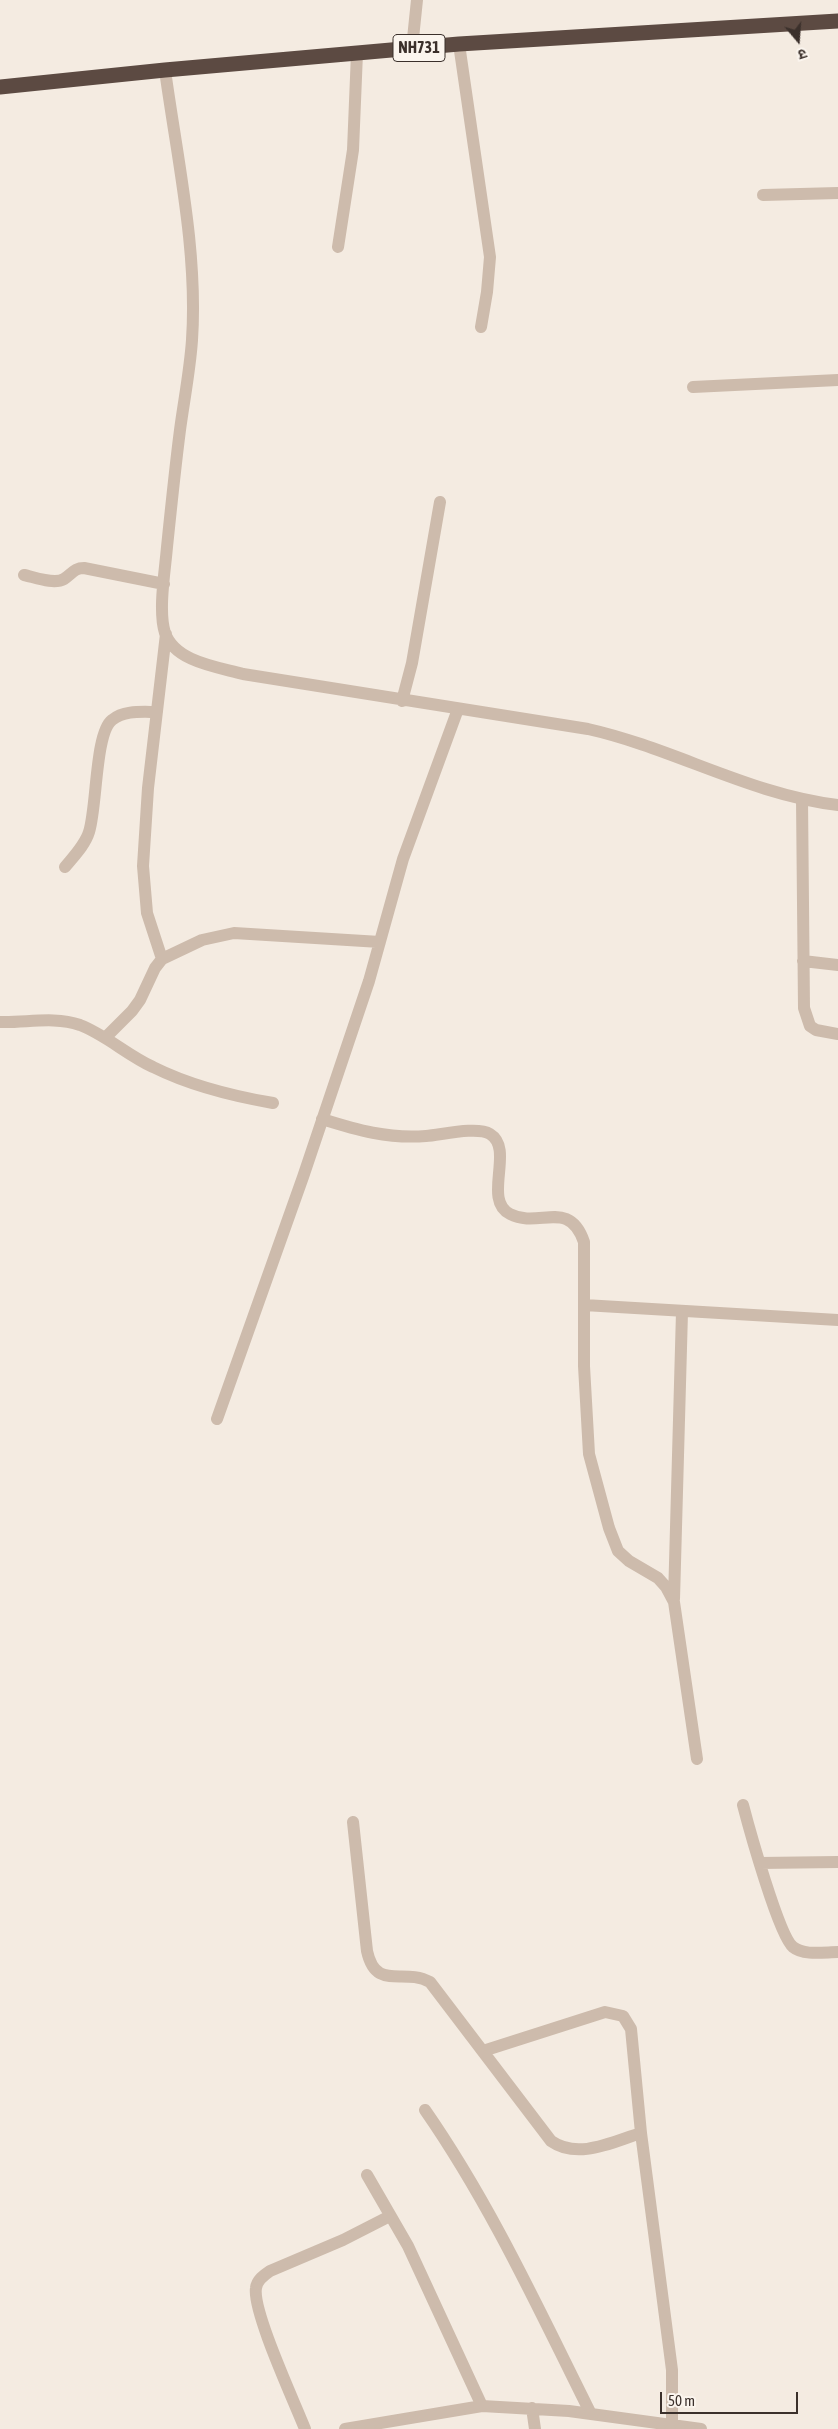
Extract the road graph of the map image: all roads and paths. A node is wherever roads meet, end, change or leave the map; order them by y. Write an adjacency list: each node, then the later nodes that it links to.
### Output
1 (417, 0): 4 (street)
2 (838, 22): 3 (highway, NH731)
3 (458, 44): 4 (highway, NH731); 11 (street)
4 (412, 48): 5 (highway, NH731)
5 (357, 53): 6 (highway, NH731); 10 (street)
6 (165, 70): 7 (highway, NH731); 16 (street)
7 (0, 87)
8 (838, 193): 9 (street)
9 (763, 195)
10 (338, 247)
11 (481, 327)
12 (838, 380): 13 (street)
13 (693, 387)
14 (440, 502): 18 (street)
15 (24, 575): 16 (street)
16 (164, 584): 17 (street)
17 (166, 634): 18 (street); 20 (street)
18 (402, 701): 19 (street)
19 (458, 709): 21 (street); 24 (street)
20 (157, 712): 23 (street); 25 (street)
21 (802, 799): 22 (street); 26 (street)
22 (838, 805)
23 (66, 867)
24 (380, 942): 25 (street); 32 (street)
25 (162, 959): 30 (street)
26 (803, 961): 27 (street); 29 (street)
27 (838, 965)
28 (0, 1022): 30 (street)
29 (838, 1034)
30 (104, 1038): 31 (street)
31 (273, 1103)
32 (322, 1119): 33 (street); 36 (street)
33 (584, 1305): 34 (street); 37 (street)
34 (682, 1312): 35 (street); 37 (street)
35 (838, 1320)
36 (217, 1419)
37 (674, 1602): 38 (street)
38 (697, 1759)
39 (743, 1805): 42 (street)
40 (354, 1822): 44 (street)
41 (838, 1862): 42 (street)
42 (760, 1863): 43 (street)
43 (838, 1952)
44 (482, 2051): 46 (street); 46 (street)
45 (425, 2110): 51 (street)
46 (641, 2133): 52 (street)
47 (367, 2175): 48 (street)
48 (390, 2216): 49 (street); 53 (street)
49 (482, 2406): 50 (street); 54 (street)
50 (532, 2408): 51 (street); 55 (street)
51 (591, 2414): 52 (street)
52 (672, 2425): 56 (street)
53 (306, 2429)
54 (345, 2429)
55 (535, 2429)
56 (701, 2429)

